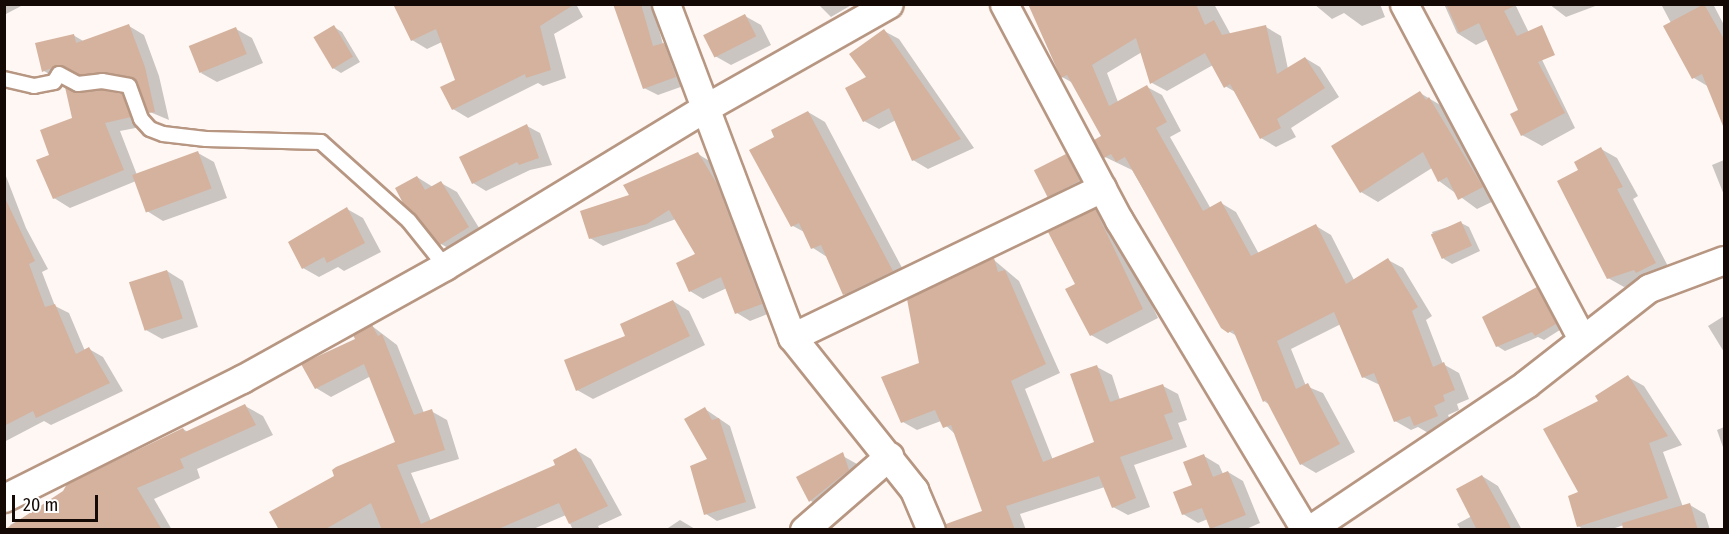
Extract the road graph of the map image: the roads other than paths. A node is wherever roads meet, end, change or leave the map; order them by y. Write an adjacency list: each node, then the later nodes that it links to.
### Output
1 (666, 4): 6 (street)
2 (889, 4): 6 (street)
3 (1004, 4): 7 (street)
4 (1404, 4): 11 (street)
5 (4, 79): 9 (lane)
6 (705, 108): 9 (street); 10 (street)
7 (1102, 188): 10 (street); 16 (street)
8 (1725, 260): 11 (street)
9 (445, 266): 13 (street)
10 (792, 337): 12 (street)
11 (1582, 339): 16 (street)
12 (889, 456): 14 (street); 15 (street)
13 (4, 498)
14 (804, 530)
15 (931, 530)
16 (1307, 530)

